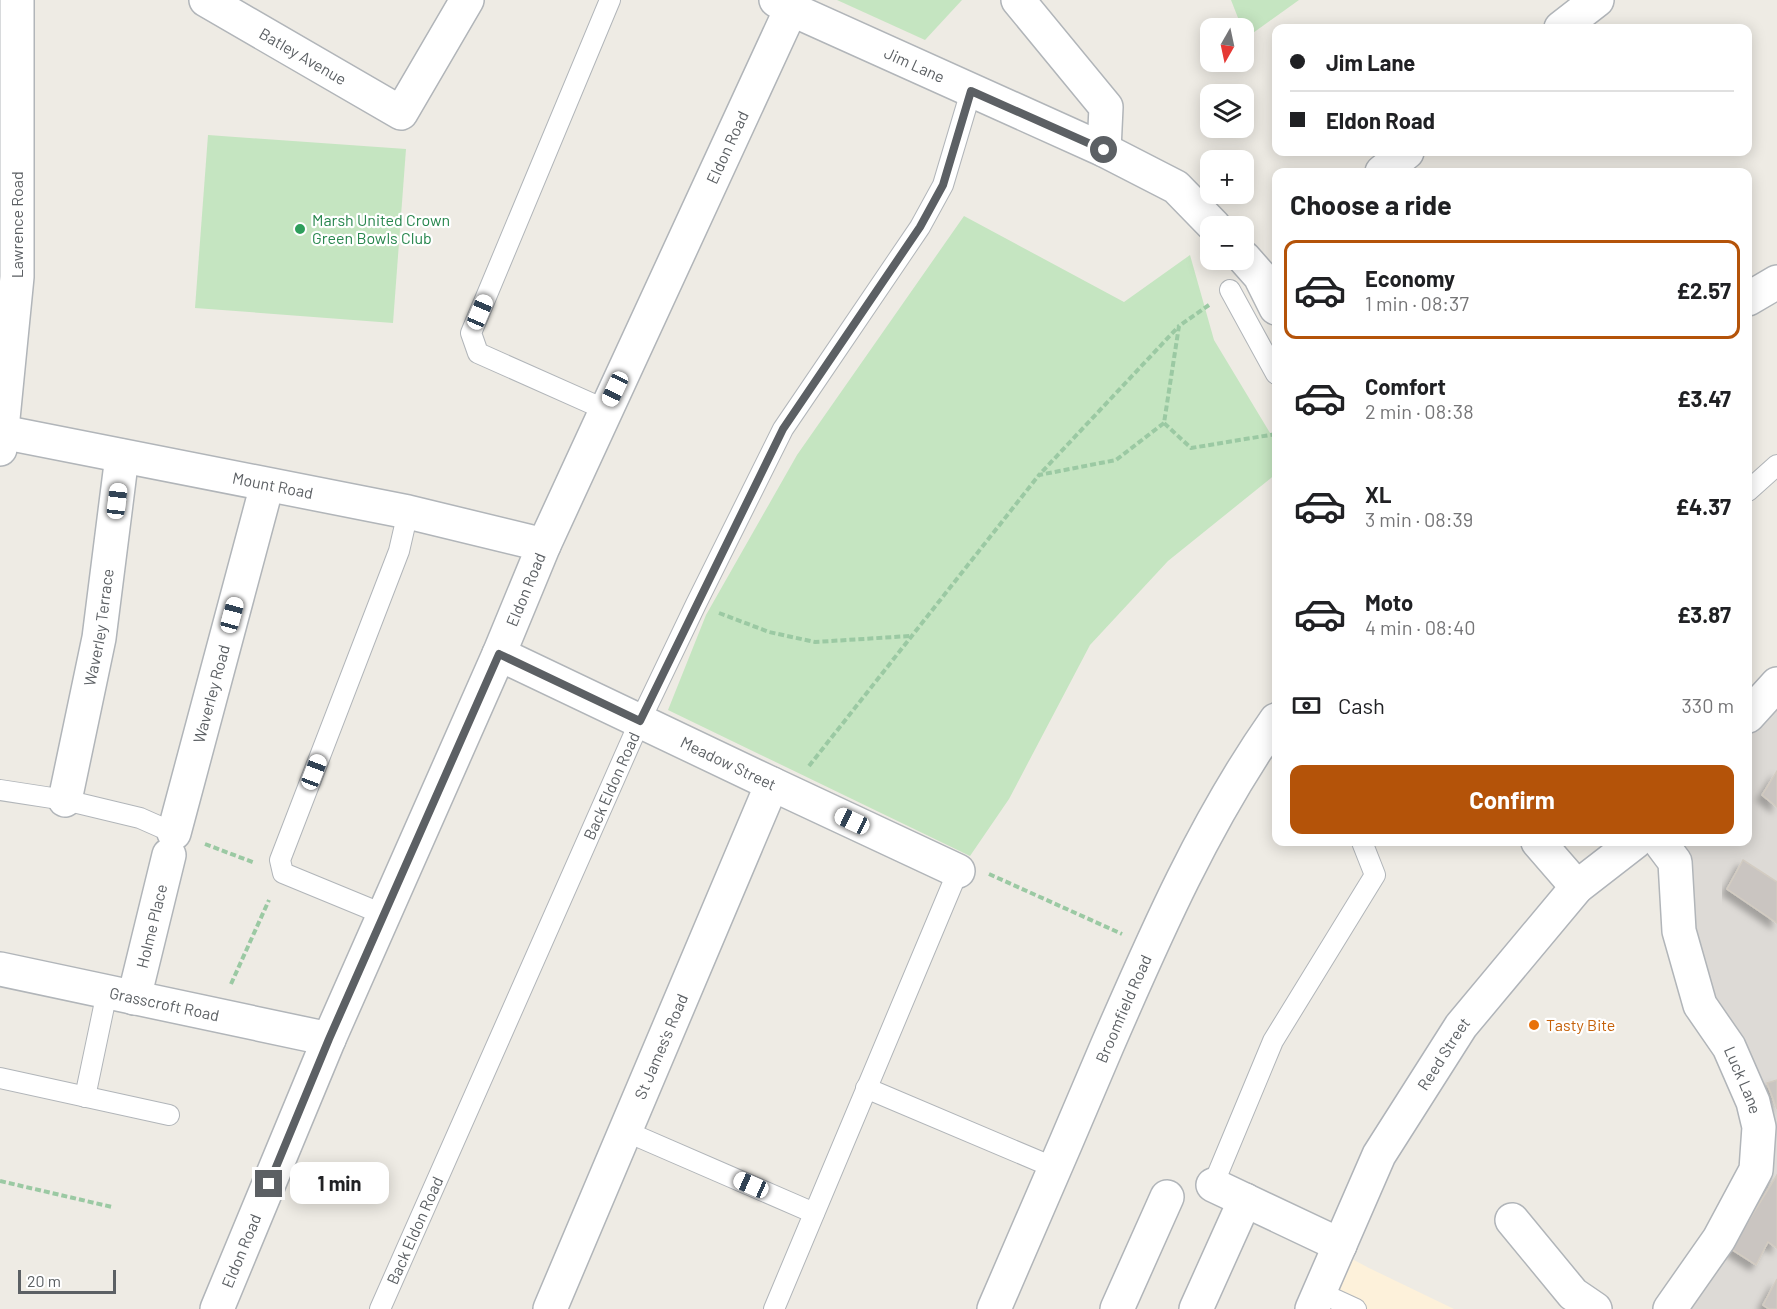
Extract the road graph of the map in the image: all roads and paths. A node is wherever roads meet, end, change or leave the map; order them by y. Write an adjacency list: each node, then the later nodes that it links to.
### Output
1 (17, 0): 24 (street, Lawrence Road)
2 (206, 0): 3 (street, Batley Avenue)
3 (467, 0)
4 (610, 0): 21 (lane)
5 (1018, 0): 10 (street)
6 (1597, 0): 8 (street)
7 (783, 4): 9 (street, Jim Lane); 21 (street, Eldon Road)
8 (1562, 16)
9 (971, 91): 10 (street, Jim Lane); 32 (lane, Back Eldon Road)
10 (1104, 150): 13 (street, Jim Lane)
11 (1402, 156): 12 (street)
12 (1387, 168)
13 (1204, 216)
14 (1260, 265): 17 (street)
15 (1777, 282): 18 (street)
16 (1230, 290): 19 (path); 20 (lane)
17 (1272, 297)
18 (1752, 297)
19 (1179, 326): 22 (path); 27 (path)
20 (1272, 367)
21 (606, 410): 31 (street, Eldon Road)
22 (1164, 423): 23 (path); 27 (path)
23 (1272, 435)
24 (1, 440): 25 (street, Mount Road)
25 (123, 456): 28 (street, Mount Road); 41 (street, Waverley Terrace)
26 (1777, 465): 29 (lane)
27 (1038, 475): 33 (path)
28 (267, 484): 30 (street, Mount Road); 42 (street, Waverley Road)
29 (1752, 487)
30 (408, 512): 31 (street, Mount Road); 48 (lane)
31 (544, 545): 34 (street, Eldon Road)
32 (696, 604): 33 (path); 37 (lane, Back Eldon Road)
33 (911, 636): 39 (path)
34 (499, 654): 37 (street, Meadow Street); 51 (street, Eldon Road)
35 (1777, 684): 36 (street)
36 (1752, 712)
37 (640, 721): 39 (street, Meadow Street); 73 (lane, Back Eldon Road)
38 (1271, 740): 52 (street, Broomfield Road)
39 (780, 788): 47 (street, Meadow Street); 61 (street, St James's Road)
40 (0, 790): 41 (lane)
41 (65, 800): 42 (lane)
42 (172, 844): 48 (path); 54 (street, Holme Place)
43 (1364, 846): 64 (lane)
44 (1541, 846): 49 (street)
45 (1630, 846): 49 (street, Reed Street)
46 (1663, 846): 81 (street, Luck Lane)
47 (958, 871): 52 (path); 58 (lane)
48 (283, 873): 51 (lane)
49 (1577, 887): 70 (street, Reed Street)
50 (269, 900): 55 (path)
51 (385, 915): 56 (street, Eldon Road)
52 (1150, 947): 62 (street, Broomfield Road)
53 (0, 969): 54 (street, Grasscroft Road)
54 (120, 995): 55 (street, Grasscroft Road); 59 (lane)
55 (217, 1015): 56 (street, Grasscroft Road)
56 (329, 1039): 72 (street, Eldon Road)
57 (0, 1078): 59 (lane)
58 (866, 1088): 62 (lane); 68 (lane)
59 (85, 1097): 60 (lane)
60 (169, 1115)
61 (625, 1131): 68 (lane); 74 (street, St James's Road)
62 (1055, 1168): 76 (street, Broomfield Road)
63 (0, 1181): 67 (path)
64 (1213, 1185): 66 (street)
65 (1167, 1197): 77 (street)
66 (1245, 1200): 70 (street); 78 (street)
67 (112, 1207)
68 (814, 1213): 75 (lane)
69 (1512, 1220): 80 (street)
70 (1340, 1245): 71 (street, Reed Street)
71 (1315, 1300): 79 (lane)
72 (217, 1309)
73 (380, 1309)
74 (549, 1309)
75 (774, 1309)
76 (994, 1309)
77 (1117, 1309)
78 (1196, 1309)
79 (1356, 1309)
80 (1595, 1309)
81 (1670, 1309)

